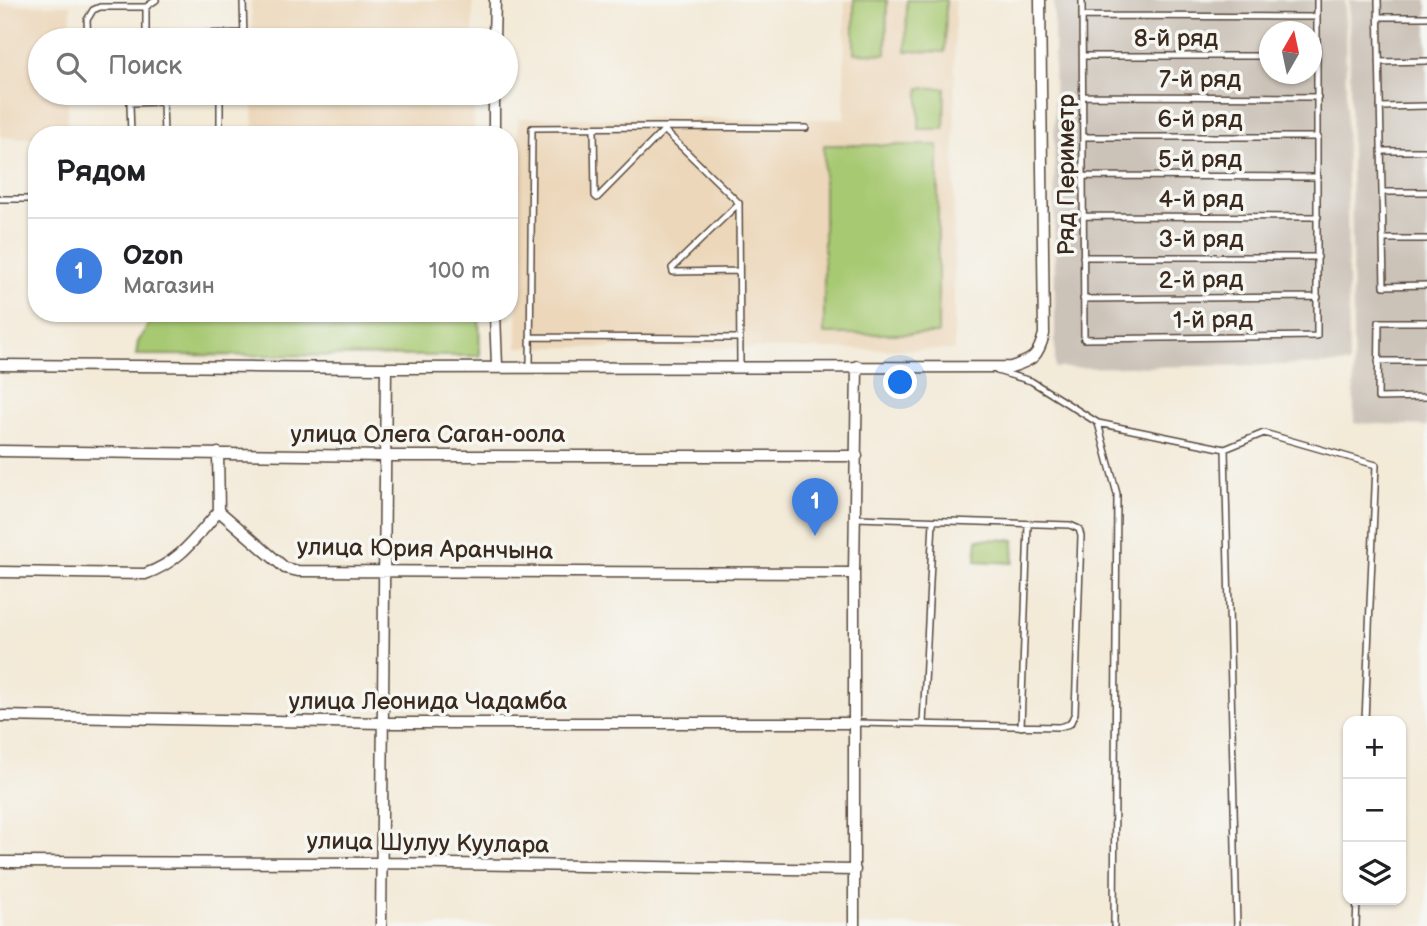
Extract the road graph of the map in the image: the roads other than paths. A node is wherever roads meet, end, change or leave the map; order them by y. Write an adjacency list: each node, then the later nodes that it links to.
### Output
1 (156, 0): 8 (lane)
2 (243, 0): 16 (lane)
3 (495, 0): 17 (street)
4 (1040, 0): 71 (street)
5 (1082, 0): 9 (lane, Ряд Периметр)
6 (1317, 0): 10 (lane)
7 (1378, 0): 12 (lane)
8 (146, 7): 14 (lane); 15 (lane)
9 (1082, 16): 10 (lane); 18 (lane, Ряд Периметр)
10 (1317, 17): 13 (lane)
11 (1427, 17): 12 (lane)
12 (1378, 18): 21 (lane)
13 (1317, 21)
14 (87, 28)
15 (146, 28)
16 (243, 28)
17 (494, 28)
18 (1083, 56): 19 (lane, 8-й ряд); 23 (lane, Ряд Периметр)
19 (1259, 56)
20 (1427, 61): 21 (lane)
21 (1379, 62): 30 (lane)
22 (1317, 84): 24 (lane)
23 (1083, 96): 24 (lane, 7-й ряд); 38 (lane, Ряд Периметр)
24 (1318, 97): 39 (lane)
25 (130, 105): 31 (lane)
26 (163, 105): 32 (lane)
27 (219, 105): 33 (lane)
28 (494, 105): 34 (street)
29 (1427, 106): 30 (lane)
30 (1380, 107): 40 (lane)
31 (131, 126)
32 (164, 126)
33 (220, 126)
34 (494, 126)
35 (594, 128): 37 (lane); 37 (lane); 61 (lane)
36 (806, 128): 37 (lane)
37 (663, 129): 48 (lane)
38 (1083, 136): 39 (lane, 6-й ряд); 42 (lane, Ряд Периметр)
39 (1318, 137): 43 (lane)
40 (1381, 151): 41 (lane); 44 (lane)
41 (1427, 151)
42 (1083, 176): 43 (lane, 5-й ряд); 49 (lane, Ряд Периметр)
43 (1318, 177): 50 (lane)
44 (1382, 192): 45 (lane); 51 (lane)
45 (1427, 192)
46 (0, 199): 47 (lane)
47 (28, 199)
48 (739, 203): 55 (lane); 55 (lane)
49 (1083, 216): 50 (lane, 4-й ряд); 53 (lane, Ряд Периметр)
50 (1318, 217): 54 (lane)
51 (1383, 239): 52 (lane); 56 (lane)
52 (1427, 239)
53 (1083, 257): 54 (lane, 3-й ряд); 58 (lane, Ряд Периметр)
54 (1318, 257): 57 (lane)
55 (739, 271): 62 (lane)
56 (1427, 285)
57 (1318, 297): 58 (lane, 2-й ряд); 63 (lane, 1-й ряд)
58 (1083, 299): 63 (lane, Ряд Периметр)
59 (495, 322): 67 (street)
60 (1427, 322): 65 (lane)
61 (530, 337): 62 (lane); 68 (lane)
62 (739, 338): 69 (lane)
63 (1094, 339)
64 (1427, 360): 65 (lane)
65 (1378, 361): 73 (lane)
66 (0, 365): 72 (street)
67 (497, 366): 68 (street); 72 (street)
68 (530, 366): 69 (street)
69 (740, 366): 70 (street)
70 (857, 366): 71 (street); 79 (street)
71 (984, 367): 74 (lane)
72 (386, 368): 78 (street)
73 (1427, 397)
74 (1098, 423): 75 (lane); 99 (lane)
75 (1225, 449): 88 (lane); 100 (lane)
76 (0, 451): 77 (street, улица Олега Саган-оола)
77 (218, 453): 78 (street, улица Олега Саган-оола); 80 (street)
78 (386, 456): 79 (street, улица Олега Саган-оола); 85 (street)
79 (857, 456): 81 (street)
80 (219, 511): 84 (street); 85 (street, улица Юрия Аранчына)
81 (855, 518): 82 (lane); 86 (street)
82 (933, 521): 83 (lane); 91 (lane)
83 (1028, 524): 92 (lane); 92 (lane)
84 (0, 572)
85 (386, 573): 86 (street, улица Юрия Аранчына); 89 (street)
86 (854, 573): 90 (street)
87 (0, 716): 89 (street, улица Леонида Чадамба)
88 (1365, 716)
89 (384, 723): 90 (street, улица Леонида Чадамба); 94 (street)
90 (855, 723): 91 (lane); 95 (street)
91 (923, 724): 92 (lane)
92 (1021, 727)
93 (0, 862): 94 (street, улица Шулуу Куулара)
94 (381, 863): 95 (street, улица Шулуу Куулара); 97 (street)
95 (855, 870): 98 (street)
96 (1357, 905): 101 (lane)
97 (381, 926)
98 (854, 926)
99 (1114, 926)
100 (1237, 926)
101 (1356, 926)

